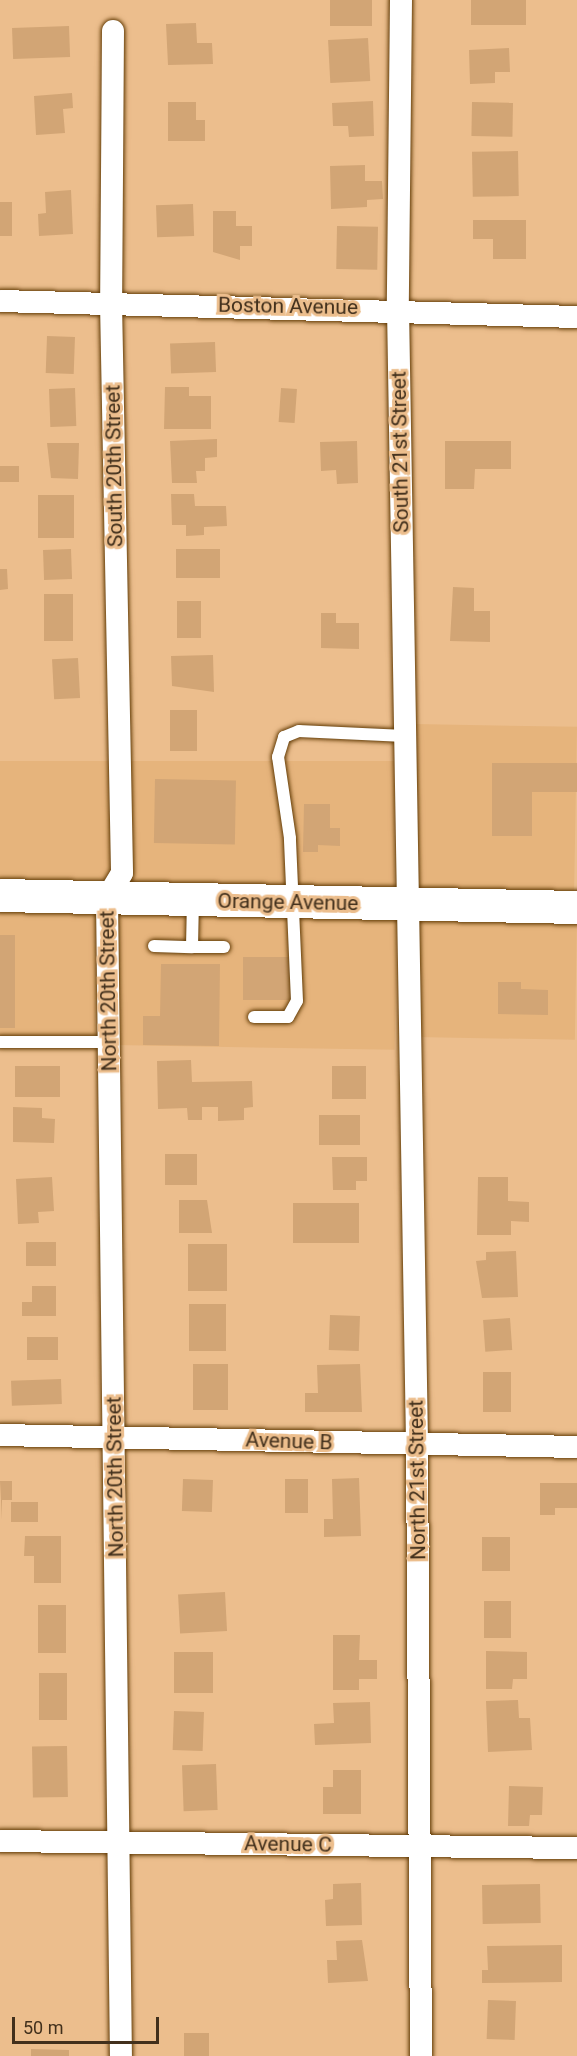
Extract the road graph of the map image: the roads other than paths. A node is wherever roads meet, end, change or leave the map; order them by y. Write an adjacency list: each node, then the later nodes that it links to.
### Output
1 (401, 0): 5 (street, South 21st Street)
2 (113, 31): 4 (street, South 20th Street)
3 (0, 301): 4 (street, Boston Avenue)
4 (111, 303): 5 (street, Boston Avenue); 9 (street, South 20th Street)
5 (398, 308): 6 (street, Boston Avenue); 7 (street, South 21st Street)
6 (577, 317)
7 (404, 736): 11 (lane); 12 (street, South 21st Street)
8 (0, 895): 9 (main road, Orange Avenue)
9 (107, 898): 10 (main road, Orange Avenue); 19 (street, North 20th Street)
10 (193, 899): 11 (main road, Orange Avenue); 15 (lane)
11 (293, 902): 12 (main road, Orange Avenue); 17 (lane)
12 (406, 904): 13 (main road, Orange Avenue); 22 (street, North 21st Street)
13 (577, 907)
14 (154, 945): 15 (lane)
15 (192, 947): 16 (lane)
16 (224, 947)
17 (254, 1017)
18 (0, 1042): 19 (lane)
19 (109, 1042): 21 (street, North 20th Street)
20 (0, 1435): 21 (street, Avenue B)
21 (115, 1436): 22 (street, Avenue B); 25 (street, North 20th Street)
22 (417, 1444): 23 (street, Avenue B); 26 (street, North 21st Street)
23 (577, 1447)
24 (0, 1841): 25 (street, Avenue C)
25 (119, 1842): 26 (street, Avenue C); 28 (street, North 20th Street)
26 (421, 1846): 27 (street, Avenue C); 29 (street, North 21st Street)
27 (577, 1848)
28 (121, 2056)
29 (421, 2056)

